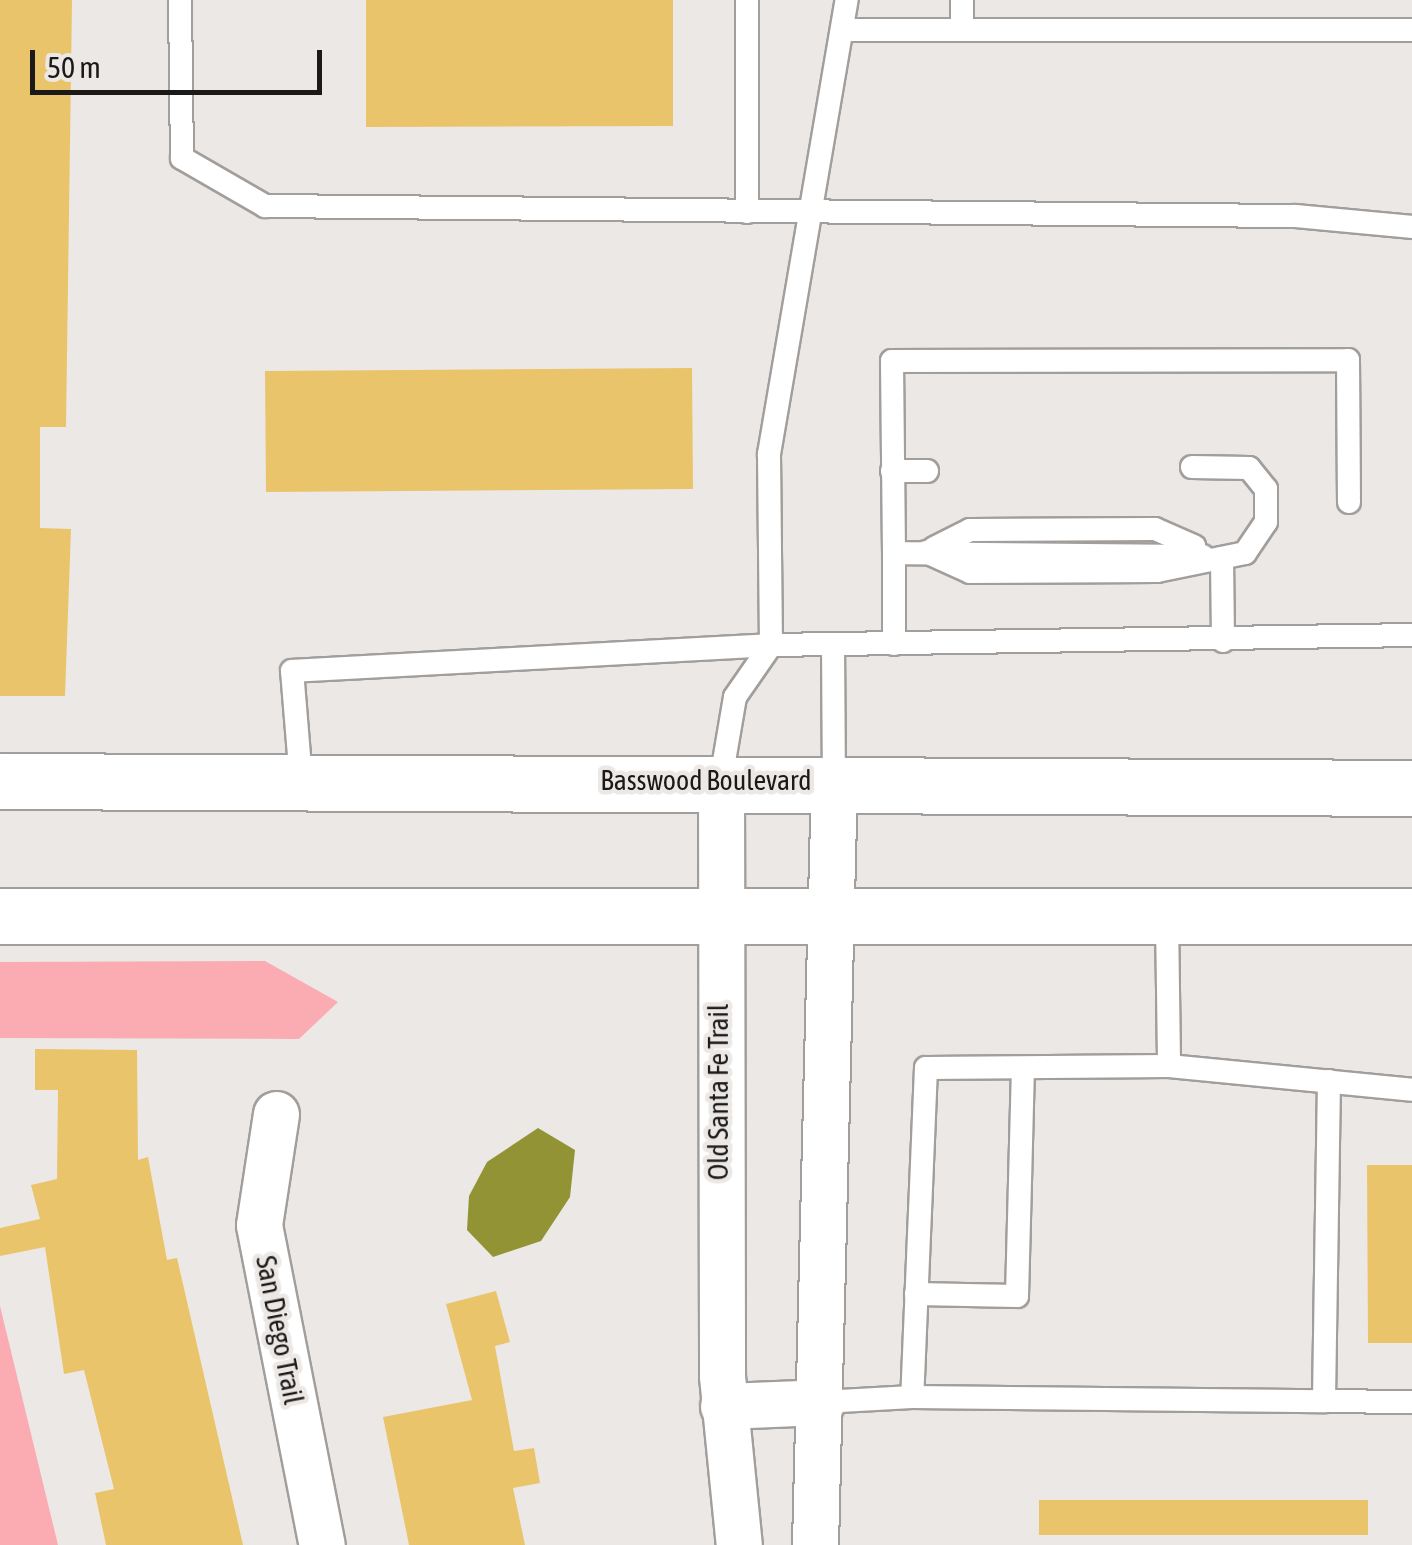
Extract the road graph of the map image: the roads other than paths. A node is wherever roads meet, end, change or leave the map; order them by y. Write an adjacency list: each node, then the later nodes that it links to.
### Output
1 (180, 0): 8 (lane)
2 (747, 0): 8 (lane)
3 (847, 0): 5 (lane)
4 (962, 0): 6 (lane)
5 (846, 30): 6 (lane); 9 (lane)
6 (962, 30): 7 (lane)
7 (1412, 30)
8 (747, 212): 9 (lane)
9 (813, 214): 10 (lane); 21 (lane)
10 (1412, 227)
11 (1192, 467): 16 (lane)
12 (927, 470): 13 (lane)
13 (892, 471): 14 (lane); 15 (lane)
14 (1349, 502)
15 (894, 553): 16 (lane); 20 (lane)
16 (1222, 558): 18 (lane)
17 (1412, 635): 18 (lane)
18 (1223, 640): 20 (lane)
19 (833, 644): 20 (lane); 21 (lane); 25 (lane)
20 (894, 644)
21 (771, 645): 22 (lane); 24 (lane)
22 (721, 779): 24 (main road, Basswood Boulevard); 25 (main road, Basswood Boulevard); 27 (street, Old Santa Fe Trail)
23 (0, 780): 24 (main road, Basswood Boulevard)
24 (301, 780)
25 (834, 780): 26 (main road, Basswood Boulevard); 28 (street)
26 (1412, 788)
27 (720, 914): 28 (main road); 29 (main road); 42 (street, Old Santa Fe Trail)
28 (827, 914): 31 (main road); 40 (street)
29 (0, 916)
30 (1412, 916): 31 (main road)
31 (1167, 918): 32 (lane)
32 (1170, 1066): 33 (lane); 34 (lane)
33 (1023, 1071): 37 (lane); 37 (lane)
34 (1329, 1080): 35 (lane); 39 (lane)
35 (1412, 1090)
36 (276, 1114): 43 (street, San Diego Trail)
37 (916, 1294): 38 (lane)
38 (912, 1397): 39 (lane); 40 (lane)
39 (1324, 1401): 41 (lane)
40 (822, 1402): 42 (street); 45 (street)
41 (1412, 1402)
42 (723, 1406): 44 (street, Old Santa Fe Trail)
43 (322, 1545)
44 (738, 1545)
45 (815, 1545)

